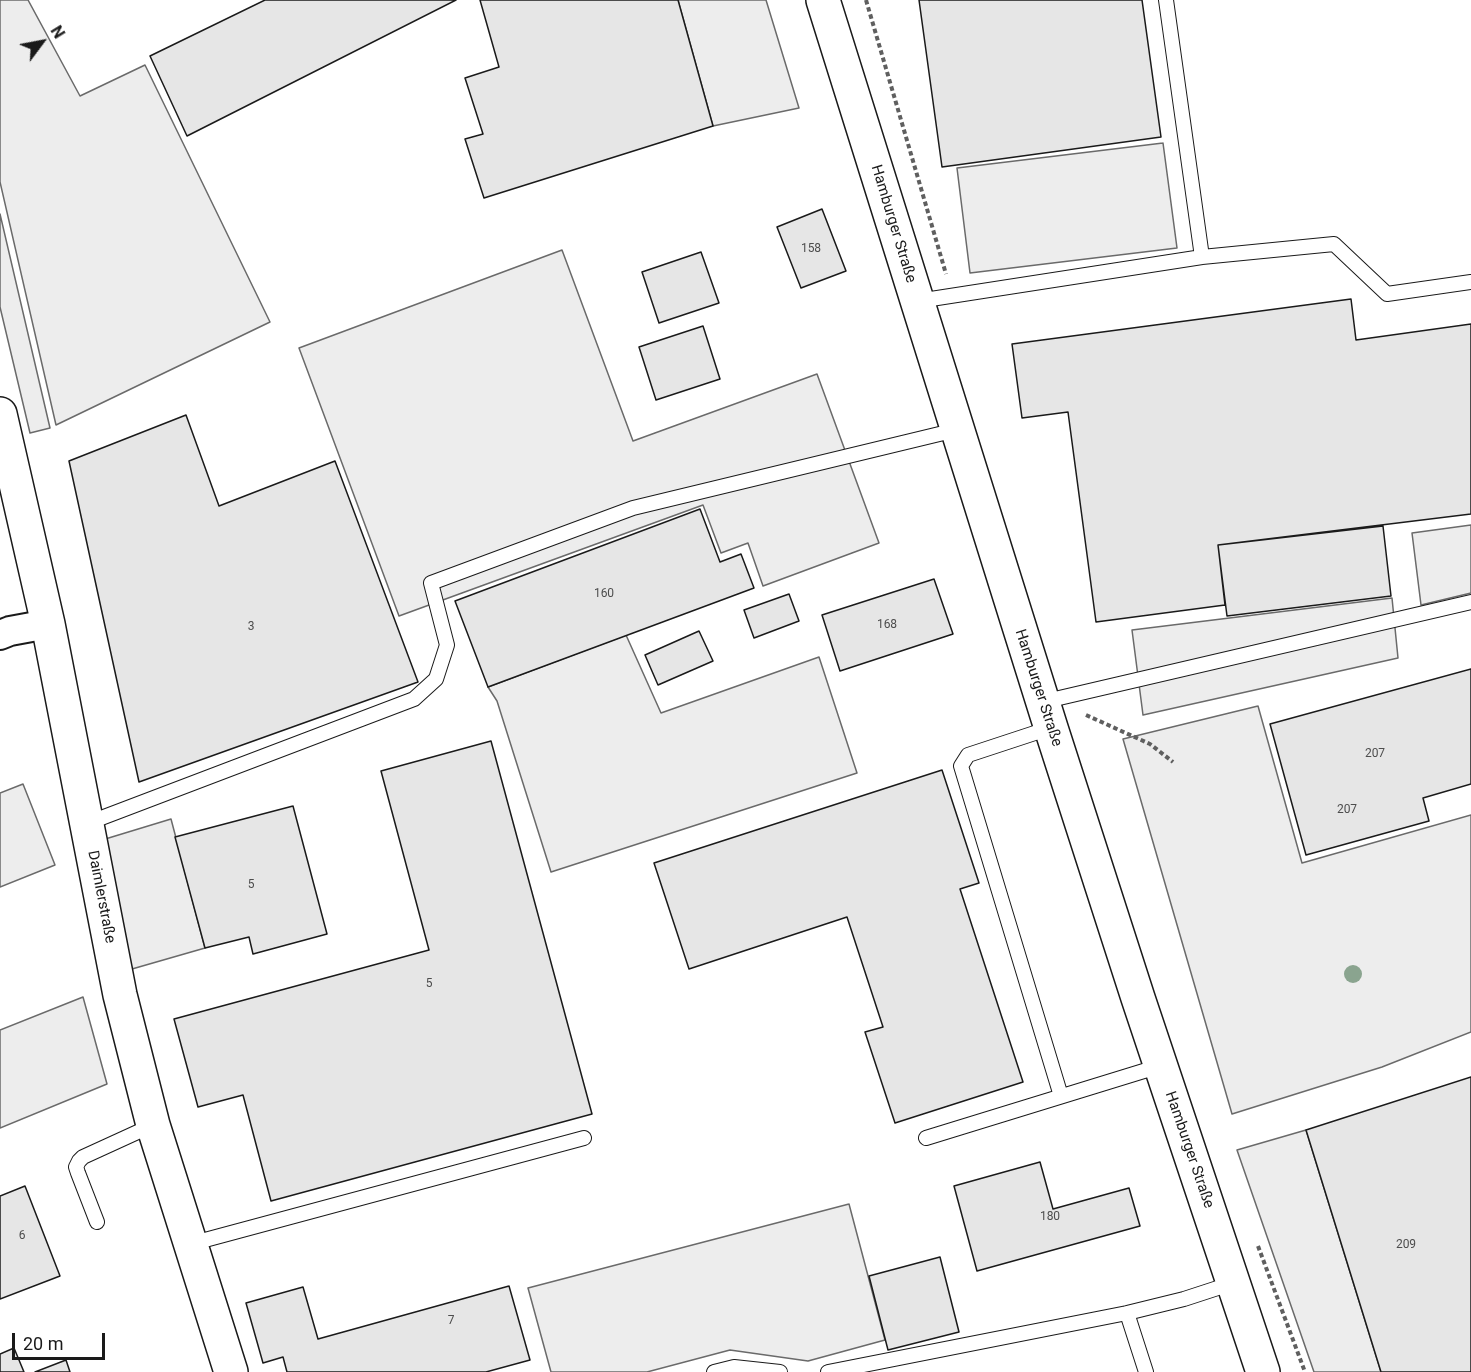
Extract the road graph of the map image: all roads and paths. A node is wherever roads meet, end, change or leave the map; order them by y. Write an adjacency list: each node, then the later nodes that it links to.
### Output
1 (823, 0): 5 (main road, Hamburger Straße)
2 (1166, 0): 3 (lane)
3 (1202, 257): 4 (lane); 5 (lane)
4 (1471, 282)
5 (918, 302): 7 (main road, Hamburger Straße)
6 (0, 414): 9 (main road, Daimlerstraße)
7 (956, 430): 12 (main road, Hamburger Straße); 14 (lane)
8 (1471, 603): 12 (lane)
9 (48, 624): 10 (street); 14 (main road, Daimlerstraße)
10 (0, 635)
11 (1082, 713): 13 (path)
12 (1046, 715): 15 (main road, Hamburger Straße); 16 (lane)
13 (1173, 762)
14 (88, 823): 17 (main road, Daimlerstraße)
15 (1160, 1066): 16 (lane); 22 (main road, Hamburger Straße)
16 (1061, 1096): 19 (lane)
17 (153, 1125): 20 (lane); 21 (main road, Daimlerstraße)
18 (584, 1138): 21 (lane)
19 (926, 1138)
20 (97, 1222)
21 (190, 1244): 24 (main road, Daimlerstraße)
22 (1233, 1283): 23 (lane); 29 (main road, Hamburger Straße)
23 (1127, 1313): 27 (lane); 28 (lane)
24 (231, 1372)
25 (714, 1372): 26 (lane)
26 (780, 1372)
27 (828, 1372)
28 (1146, 1372)
29 (1263, 1372)

